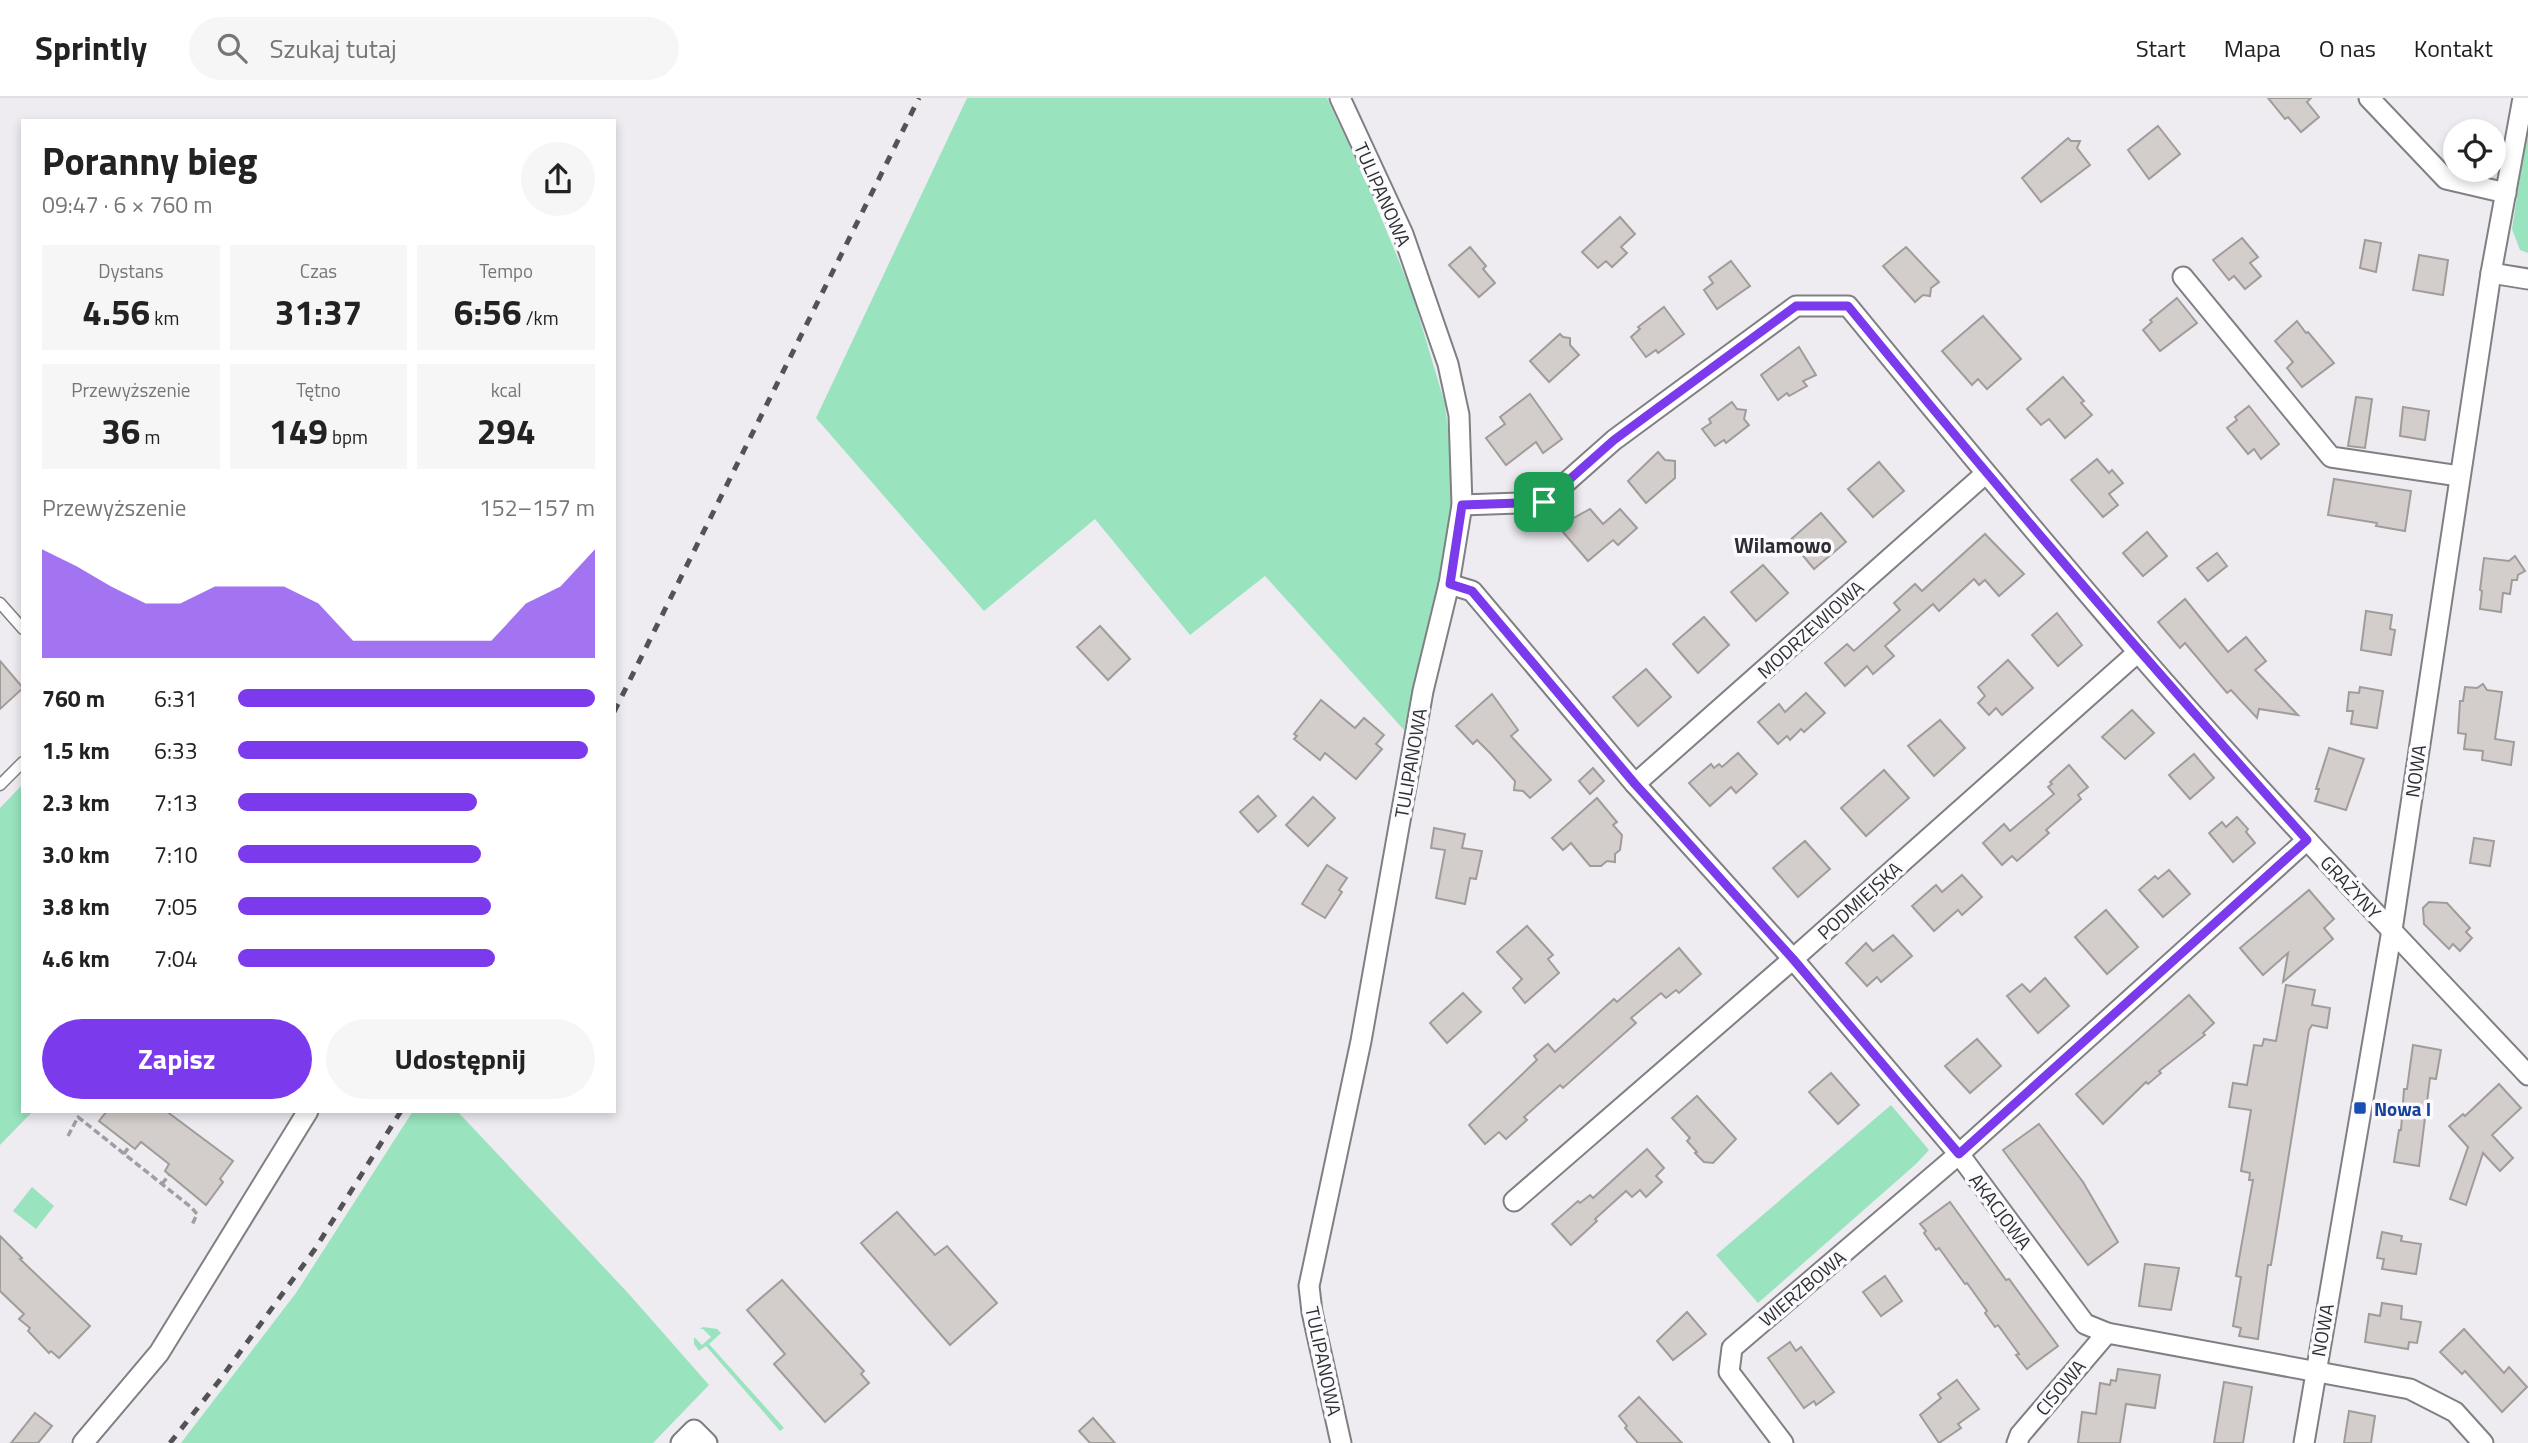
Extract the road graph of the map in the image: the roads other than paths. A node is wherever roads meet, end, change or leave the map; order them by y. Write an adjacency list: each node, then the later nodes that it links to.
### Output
1 (1340, 98): 10 (street, TULIPANOWA)
2 (2369, 98): 4 (street)
3 (2523, 98): 4 (street, NOWA)
4 (2506, 193): 5 (street, NOWA)
5 (2491, 273): 7 (street); 9 (street, NOWA)
6 (2183, 277): 9 (street)
7 (2528, 279)
8 (1985, 474): 10 (street, GRAŻYNY); 14 (street, GRAŻYNY); 16 (street, MODRZEWIOWA)
9 (2459, 476): 19 (street, NOWA)
10 (1462, 505): 11 (street, TULIPANOWA)
11 (1450, 584): 16 (street, AKACJOWA); 30 (street, TULIPANOWA)
12 (0, 603): 13 (lane)
13 (21, 627)
14 (2138, 652): 18 (street, GRAŻYNY); 20 (street, PODMIEJSKA)
15 (21, 764): 17 (lane)
16 (1635, 784): 20 (street, AKACJOWA)
17 (0, 785)
18 (2307, 840): 19 (street, GRAŻYNY); 23 (street, WIERZBOWA)
19 (2392, 930): 21 (street, GRAŻYNY); 26 (street, NOWA)
20 (1793, 959): 23 (street, AKACJOWA); 24 (street, PODMIEJSKA)
21 (2524, 1063)
22 (307, 1113): 27 (street)
23 (1959, 1154): 25 (street, AKACJOWA); 31 (street, WIERZBOWA)
24 (1514, 1201)
25 (2107, 1334): 26 (street, AKACJOWA); 32 (street, CISOWA)
26 (2315, 1372): 33 (street, NOWA); 34 (street, AKACJOWA)
27 (83, 1443)
28 (681, 1443): 29 (street)
29 (707, 1443)
30 (1342, 1443)
31 (1782, 1443)
32 (2017, 1443)
33 (2305, 1443)
34 (2483, 1443)

